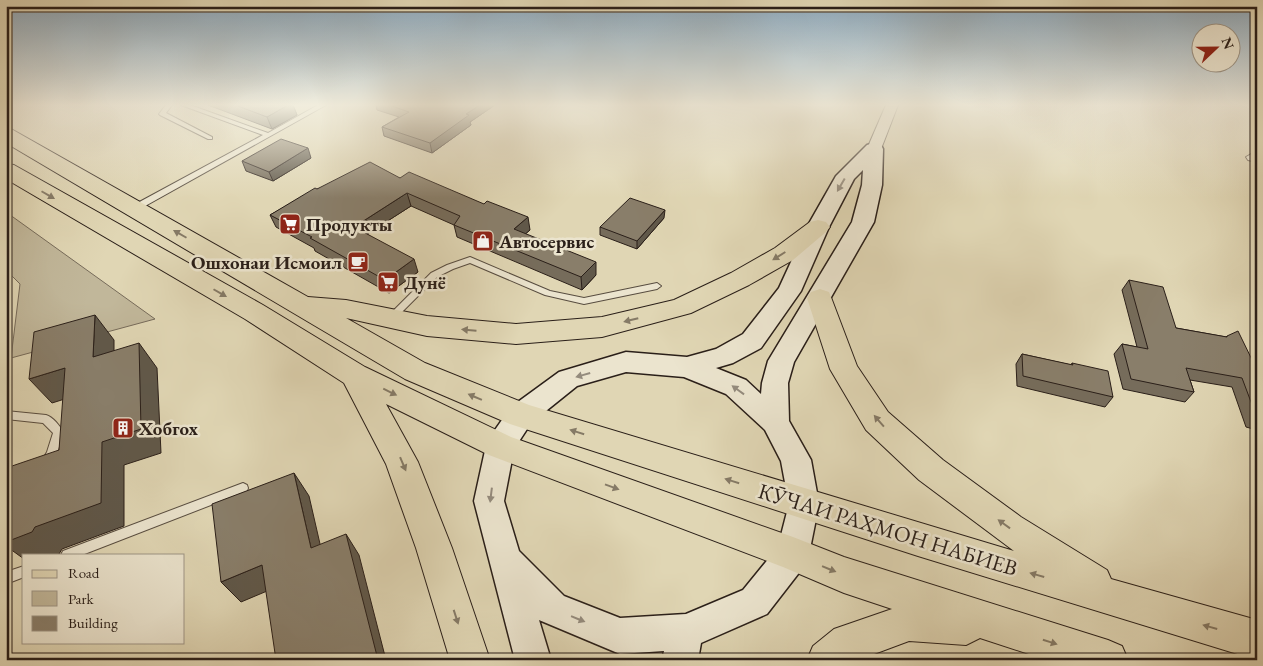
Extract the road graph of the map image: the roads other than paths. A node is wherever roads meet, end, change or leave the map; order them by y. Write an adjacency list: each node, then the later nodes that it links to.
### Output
1 (10, 136): 8 (main road, КӮЧАИ РАҲМОН НАБИЕВ)
2 (206, 136): 5 (lane)
3 (266, 136): 8 (lane)
4 (880, 136): 6 (street)
5 (210, 138)
6 (874, 150): 9 (street, one-way to 9); 11 (street)
7 (9, 174): 13 (main road, one-way to 13)
8 (135, 208): 12 (main road, КӮЧАИ РАҲМОН НАБИЕВ, one-way to 8)
9 (818, 227): 14 (main road, one-way to 14); 15 (street)
10 (657, 286): 14 (lane)
11 (820, 298): 19 (street); 29 (main road, one-way to 11)
12 (291, 299): 13 (main road); 14 (main road); 18 (main road, КӮЧАИ РАҲМОН НАБИЕВ, one-way to 12)
13 (254, 312): 16 (main road)
14 (390, 319)
15 (687, 367): 18 (street, one-way to 18); 19 (street, one-way to 15)
16 (355, 374): 20 (main road, one-way to 20); 33 (main road, one-way to 33)
17 (6, 415): 21 (lane)
18 (521, 415): 20 (street); 23 (main road, КӮЧАИ РАҲМОН НАБИЕВ, one-way to 18)
19 (775, 422): 23 (street)
20 (500, 446): 25 (main road, one-way to 25); 26 (street, one-way to 26)
21 (42, 468)
22 (243, 488): 24 (lane)
23 (804, 504): 25 (street); 29 (main road, КӮЧАИ РАҲМОН НАБИЕВ, one-way to 23)
24 (70, 554)
25 (793, 554): 30 (main road, one-way to 30); 32 (street)
26 (505, 560): 32 (street, one-way to 32); 34 (street)
27 (22, 572): 28 (lane)
28 (6, 578)
29 (1118, 599): 31 (main road, КӮЧАИ РАҲМОН НАБИЕВ, one-way to 29)
30 (1014, 630): 35 (main road); 36 (main road, one-way to 36)
31 (1257, 640)
32 (683, 646)
33 (470, 660)
34 (533, 660)
35 (827, 660)
36 (1108, 660)

